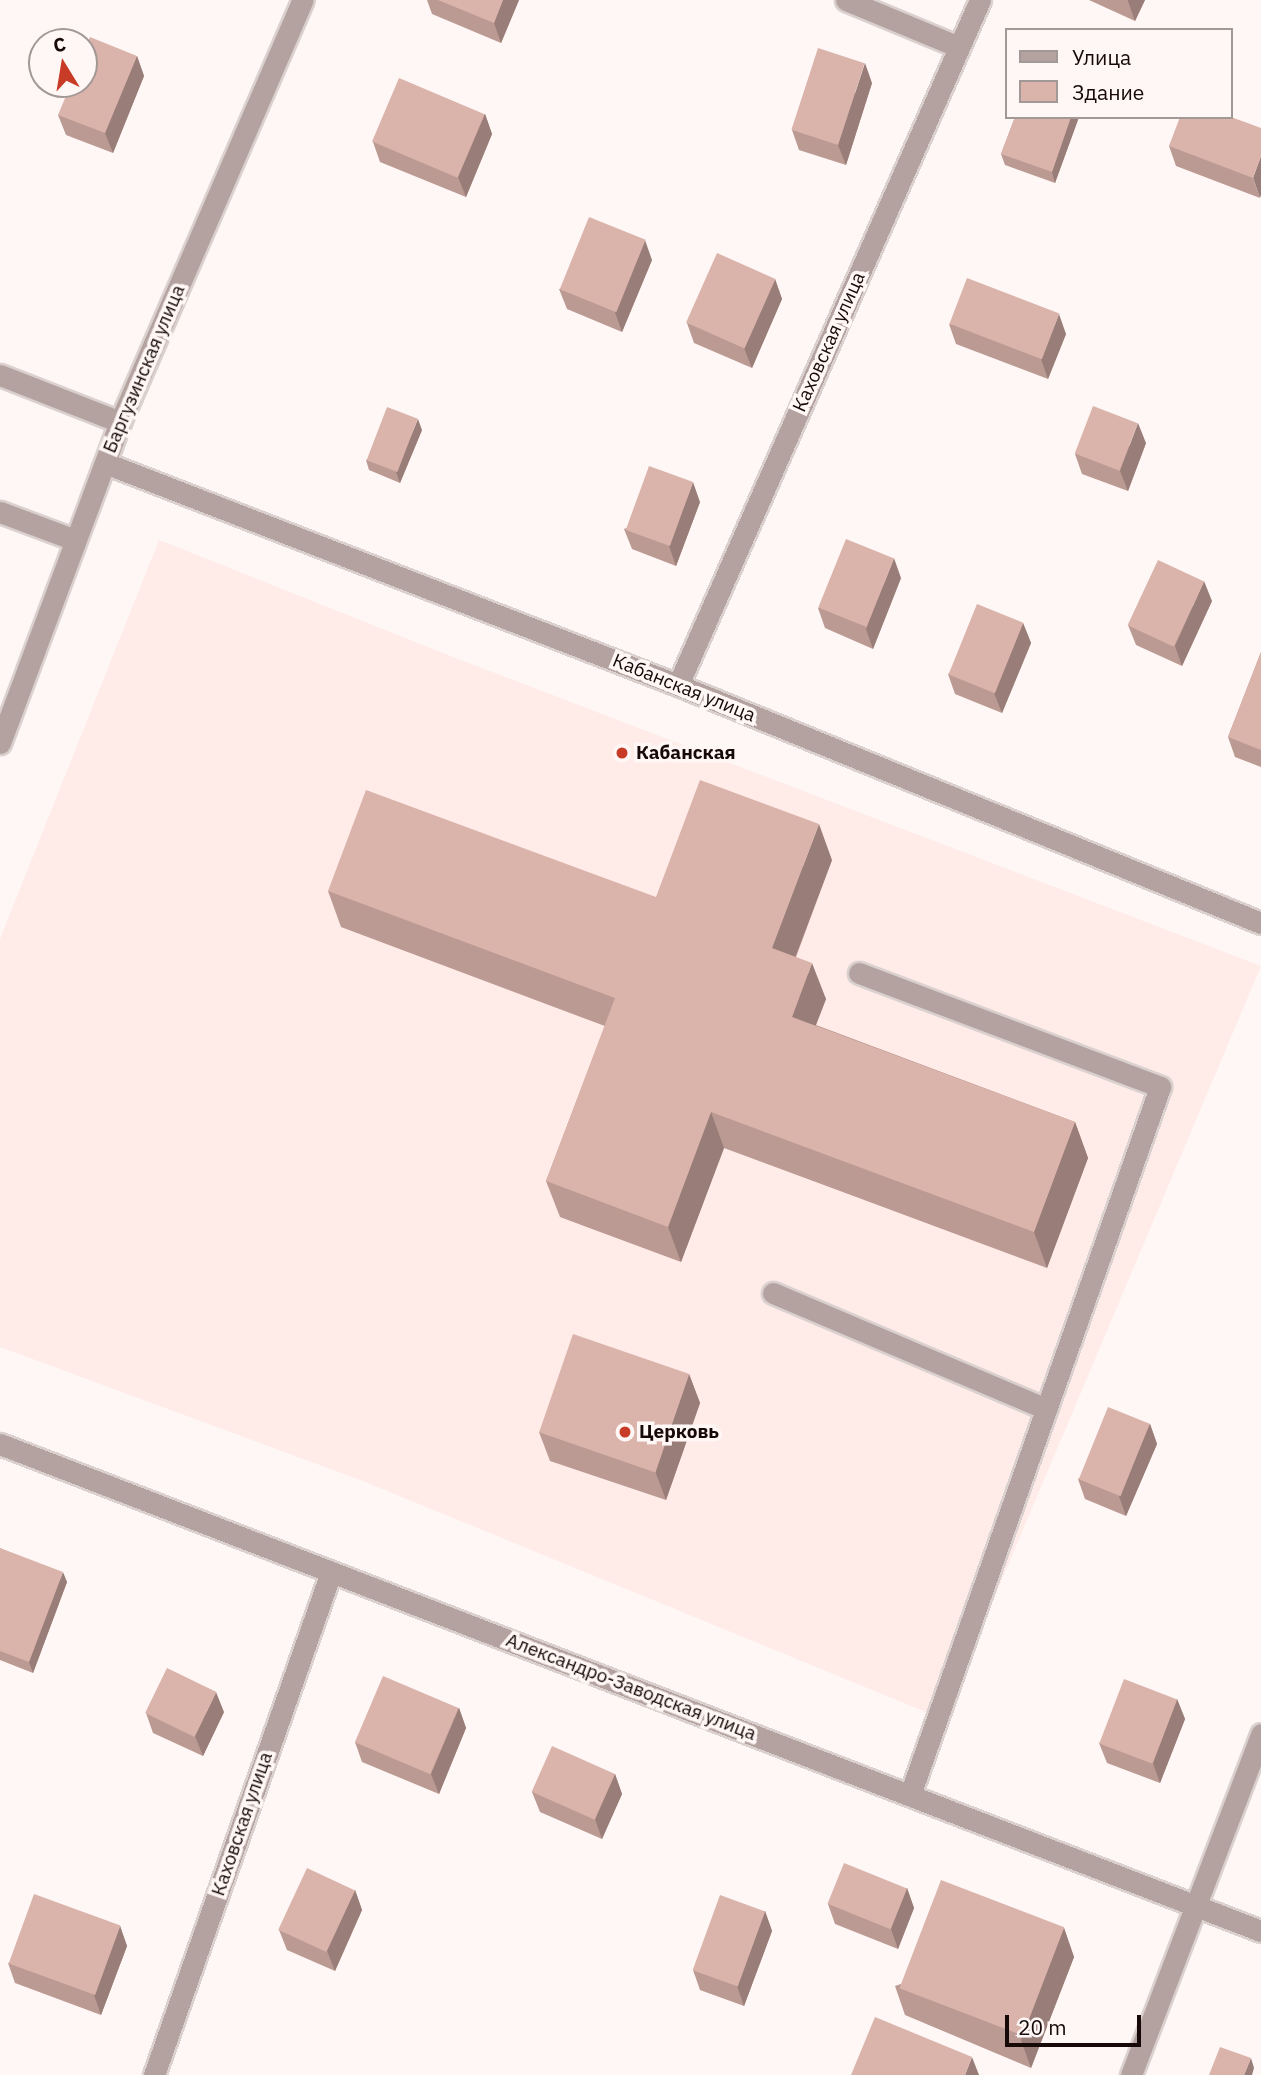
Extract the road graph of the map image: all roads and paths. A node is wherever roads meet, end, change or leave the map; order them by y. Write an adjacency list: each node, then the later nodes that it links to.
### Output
1 (303, 0): 6 (street, Баргузинская улица)
2 (846, 0): 4 (street)
3 (980, 0): 4 (street, Каховская улица)
4 (959, 47): 10 (street, Каховская улица)
5 (0, 375): 6 (street)
6 (120, 422): 7 (street, Баргузинская улица)
7 (104, 463): 9 (street, Баргузинская улица); 10 (street, Кабанская улица)
8 (0, 512): 9 (street)
9 (75, 540): 11 (street, Баргузинская улица)
10 (678, 685): 12 (street, Кабанская улица)
11 (0, 743)
12 (1261, 923)
13 (859, 973): 15 (street)
14 (773, 1293): 15 (street)
15 (1046, 1409): 19 (street)
16 (0, 1444): 17 (street, Александро-Заводская улица)
17 (331, 1572): 19 (street, Александро-Заводская улица); 22 (street, Каховская улица)
18 (1261, 1734): 20 (street)
19 (910, 1795): 20 (street, Александро-Заводская улица)
20 (1197, 1905): 21 (street, Александро-Заводская улица); 23 (street)
21 (1261, 1931)
22 (154, 2075)
23 (1131, 2075)

